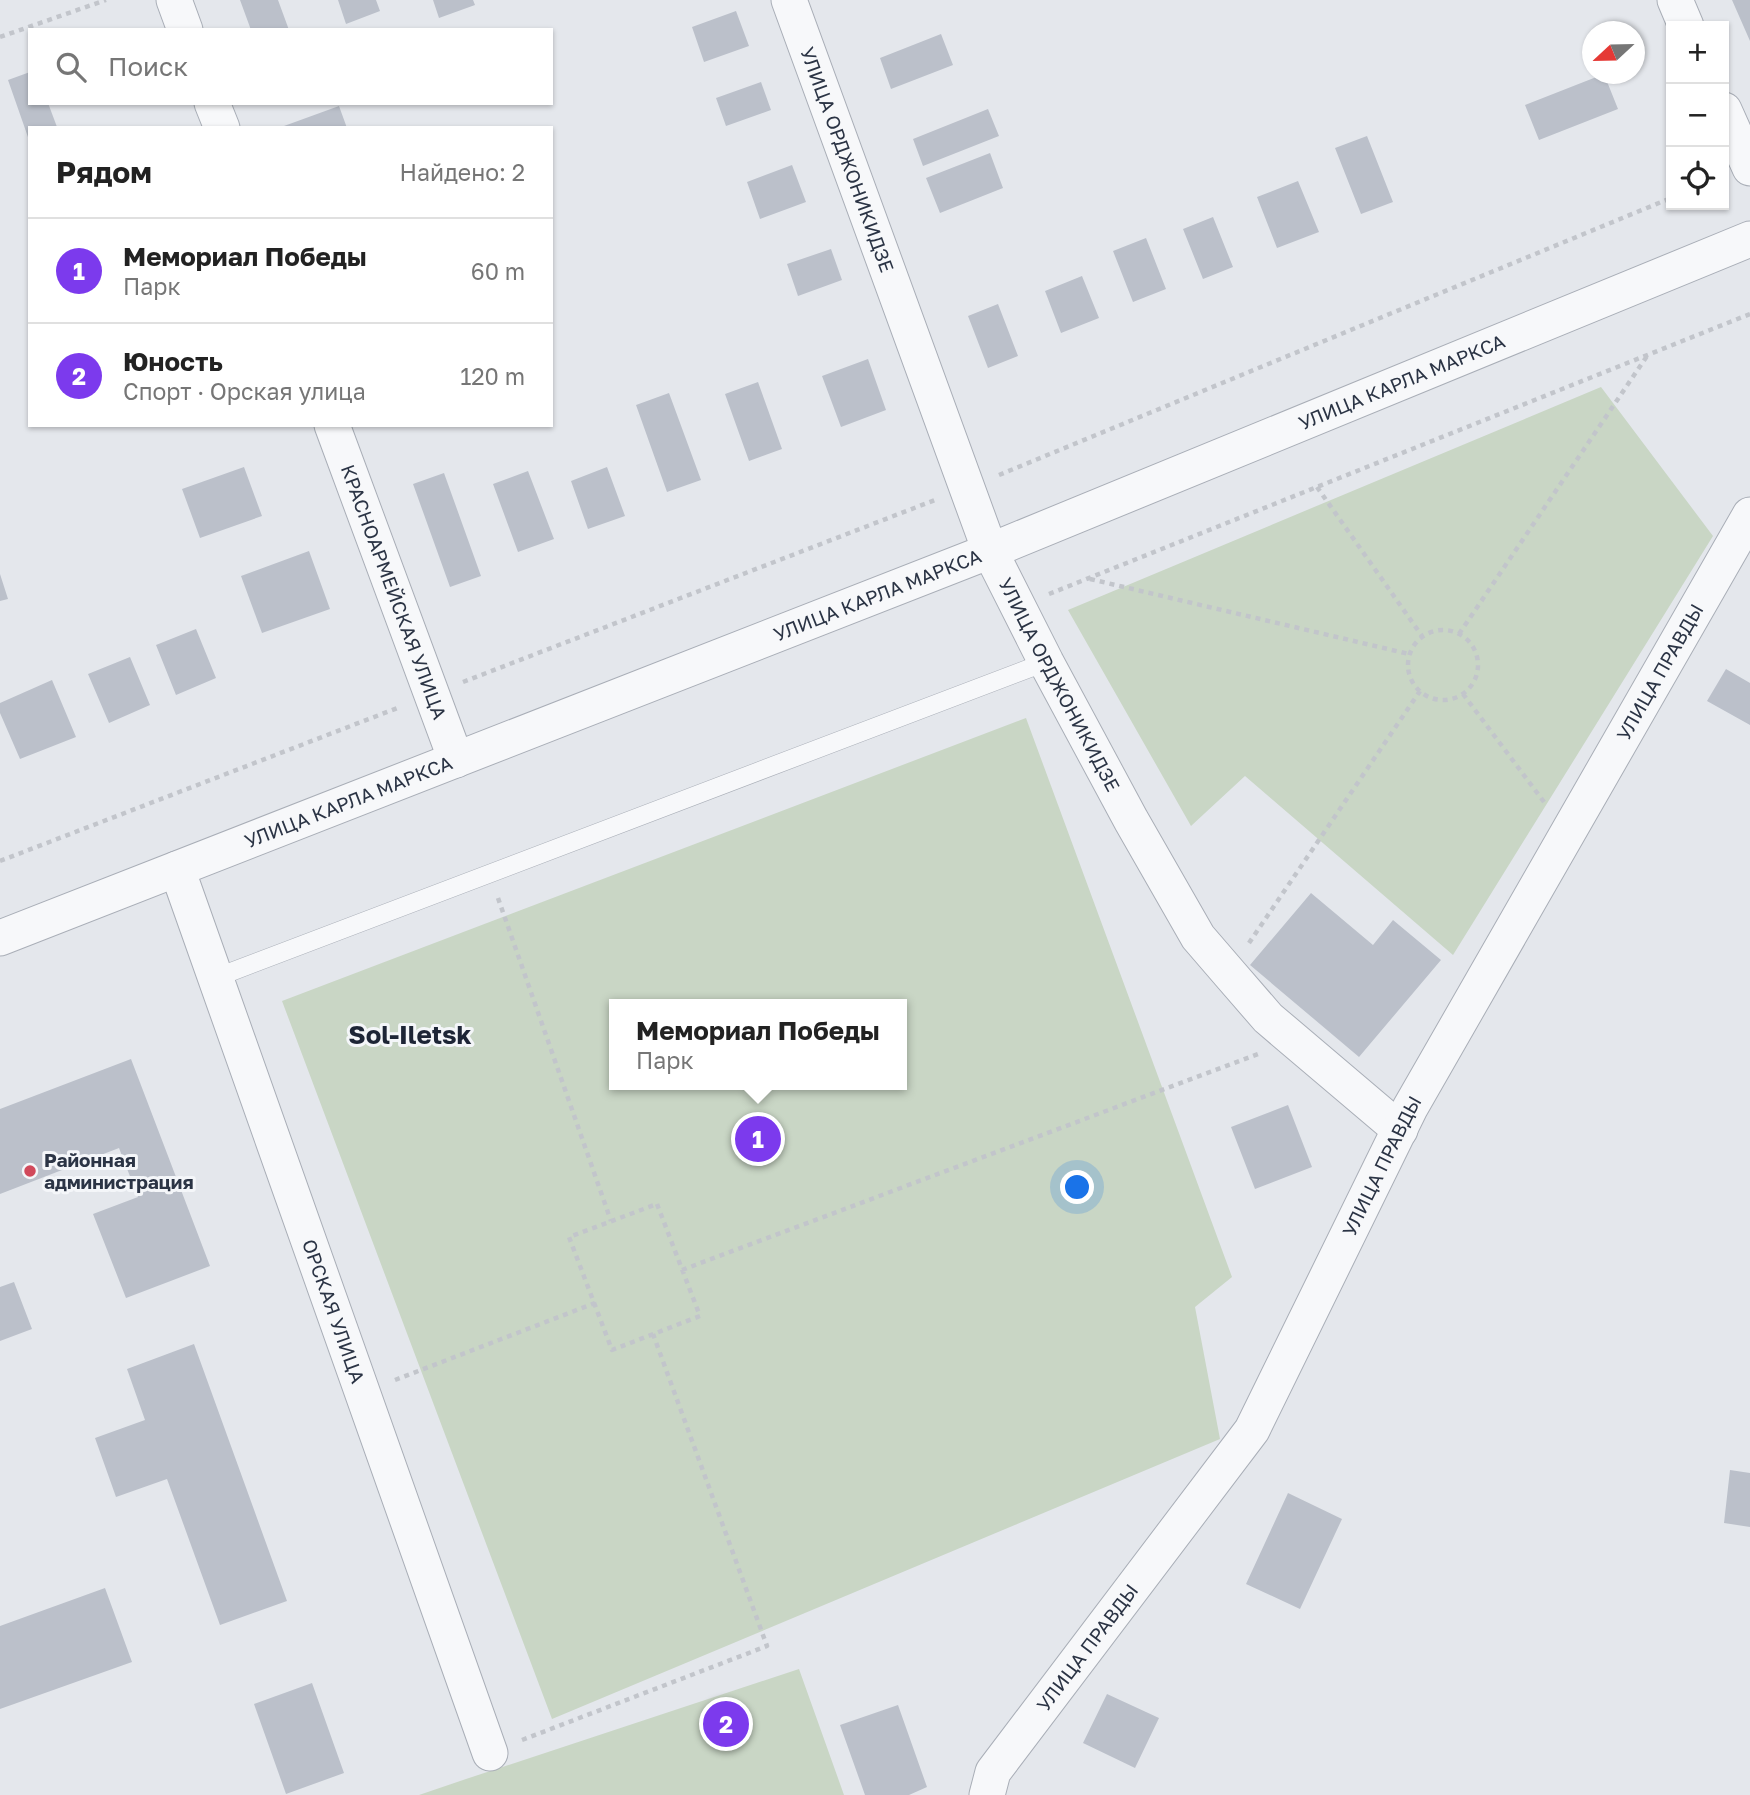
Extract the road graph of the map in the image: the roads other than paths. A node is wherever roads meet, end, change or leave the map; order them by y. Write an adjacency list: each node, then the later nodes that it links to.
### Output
1 (174, 0): 5 (street)
2 (789, 0): 13 (street, УЛИЦА ОРДЖОНИКИДЗЕ)
3 (1675, 0): 4 (street)
4 (1684, 21)
5 (184, 28)
6 (213, 105): 8 (street)
7 (1729, 121): 9 (street)
8 (221, 126)
9 (1750, 168)
10 (1750, 239): 13 (street, УЛИЦА КАРЛА МАРКСА)
11 (333, 427): 15 (street, КРАСНОАРМЕЙСКАЯ УЛИЦА)
12 (1750, 515): 19 (street, УЛИЦА ПРАВДЫ)
13 (990, 551): 14 (street, УЛИЦА ОРДЖОНИКИДЗЕ); 15 (street, УЛИЦА КАРЛА МАРКСА)
14 (1046, 662): 18 (lane); 19 (street, УЛИЦА ОРДЖОНИКИДЗЕ)
15 (456, 760): 16 (street, УЛИЦА КАРЛА МАРКСА)
16 (177, 869): 17 (street, УЛИЦА КАРЛА МАРКСА); 18 (street, ОРСКАЯ УЛИЦА)
17 (0, 939)
18 (215, 978): 20 (street, ОРСКАЯ УЛИЦА)
19 (1400, 1130): 21 (street, УЛИЦА ПРАВДЫ)
20 (490, 1753)
21 (987, 1795)

